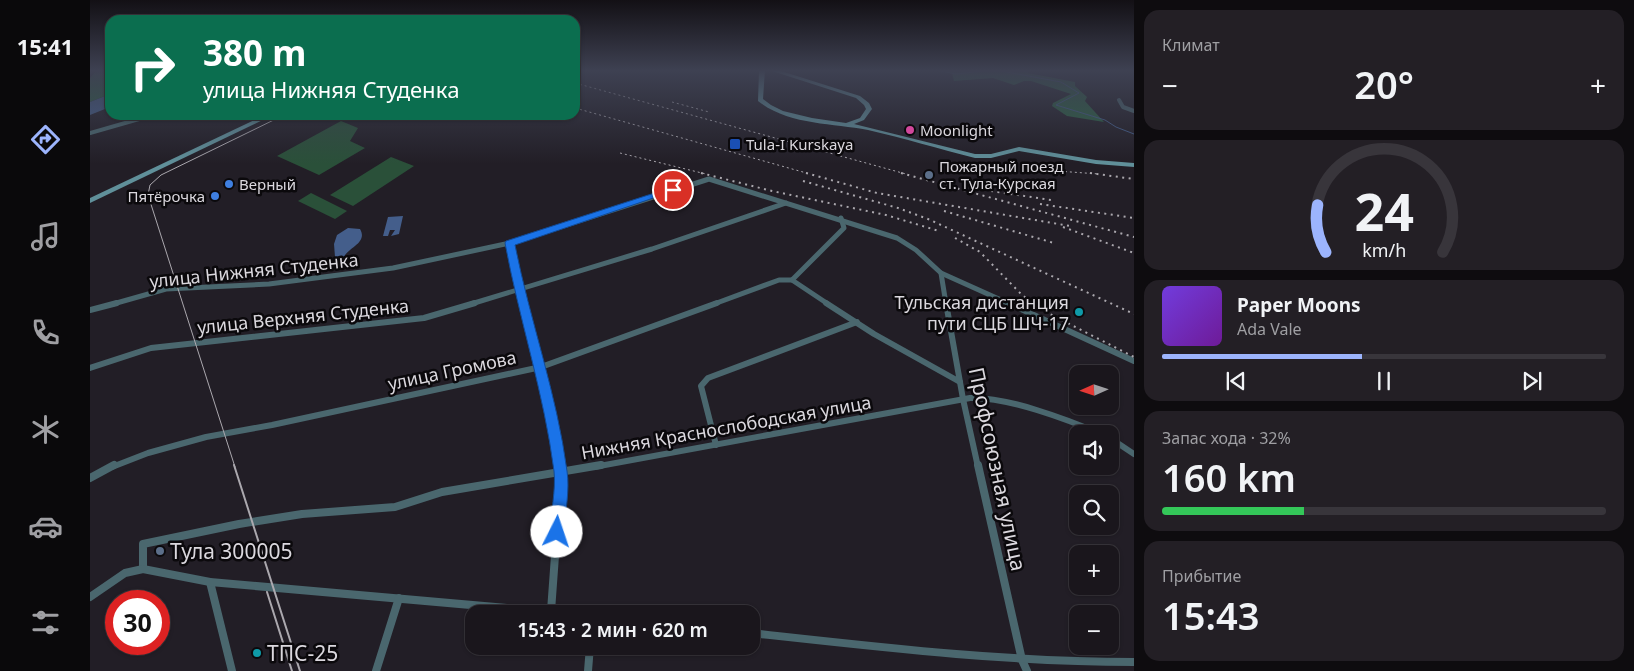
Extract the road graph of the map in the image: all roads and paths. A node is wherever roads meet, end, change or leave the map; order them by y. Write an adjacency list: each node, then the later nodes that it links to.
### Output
1 (763, 101): 8 (street)
2 (864, 101): 7 (street)
3 (1119, 101): 4 (street)
4 (1134, 111)
5 (136, 120): 10 (street)
6 (260, 120): 12 (street)
7 (859, 121): 8 (street); 9 (street)
8 (844, 125): 9 (street)
9 (868, 128): 11 (street)
10 (90, 133)
11 (1134, 165)
12 (90, 201)
13 (786, 203): 14 (street); 15 (street, улица Нижняя Cтуденкa); 18 (street, улица Верхняя Студенка)
14 (841, 218): 16 (street); 17 (street)
15 (510, 243): 18 (street); 19 (street, улица Нижняя Cтуденкa)
16 (941, 273): 21 (street); 24 (street, Профсоюзная улица)
17 (792, 280): 20 (street); 22 (street, улица Громова)
18 (518, 289): 22 (street); 23 (street, улица Верхняя Студенка)
19 (90, 310)
20 (857, 322): 24 (street); 28 (street)
21 (1134, 361)
22 (541, 367): 30 (street); 31 (street, улица Громова)
23 (90, 368)
24 (960, 382): 25 (street, Профсоюзная улица)
25 (963, 399): 26 (street, Нижняя Краснослободская улица); 28 (street, Нижняя Краснослободская улица); 40 (street, Профсоюзная улица)
26 (1078, 425)
27 (1119, 444): 29 (street)
28 (716, 445): 30 (street, Нижняя Краснослободская улица)
29 (1134, 454)
30 (561, 473): 32 (street, Нижняя Краснослободская улица); 37 (street)
31 (90, 478)
32 (143, 570): 33 (street); 34 (street)
33 (210, 582): 35 (street); 42 (street)
34 (90, 597)
35 (399, 598): 36 (street); 43 (street)
36 (481, 605)
37 (552, 605)
38 (760, 634): 40 (street)
39 (589, 655): 44 (street)
40 (1022, 660): 41 (street); 45 (street, Профсоюзная улица)
41 (1134, 662)
42 (232, 671)
43 (376, 671)
44 (588, 671)
45 (1027, 671)

